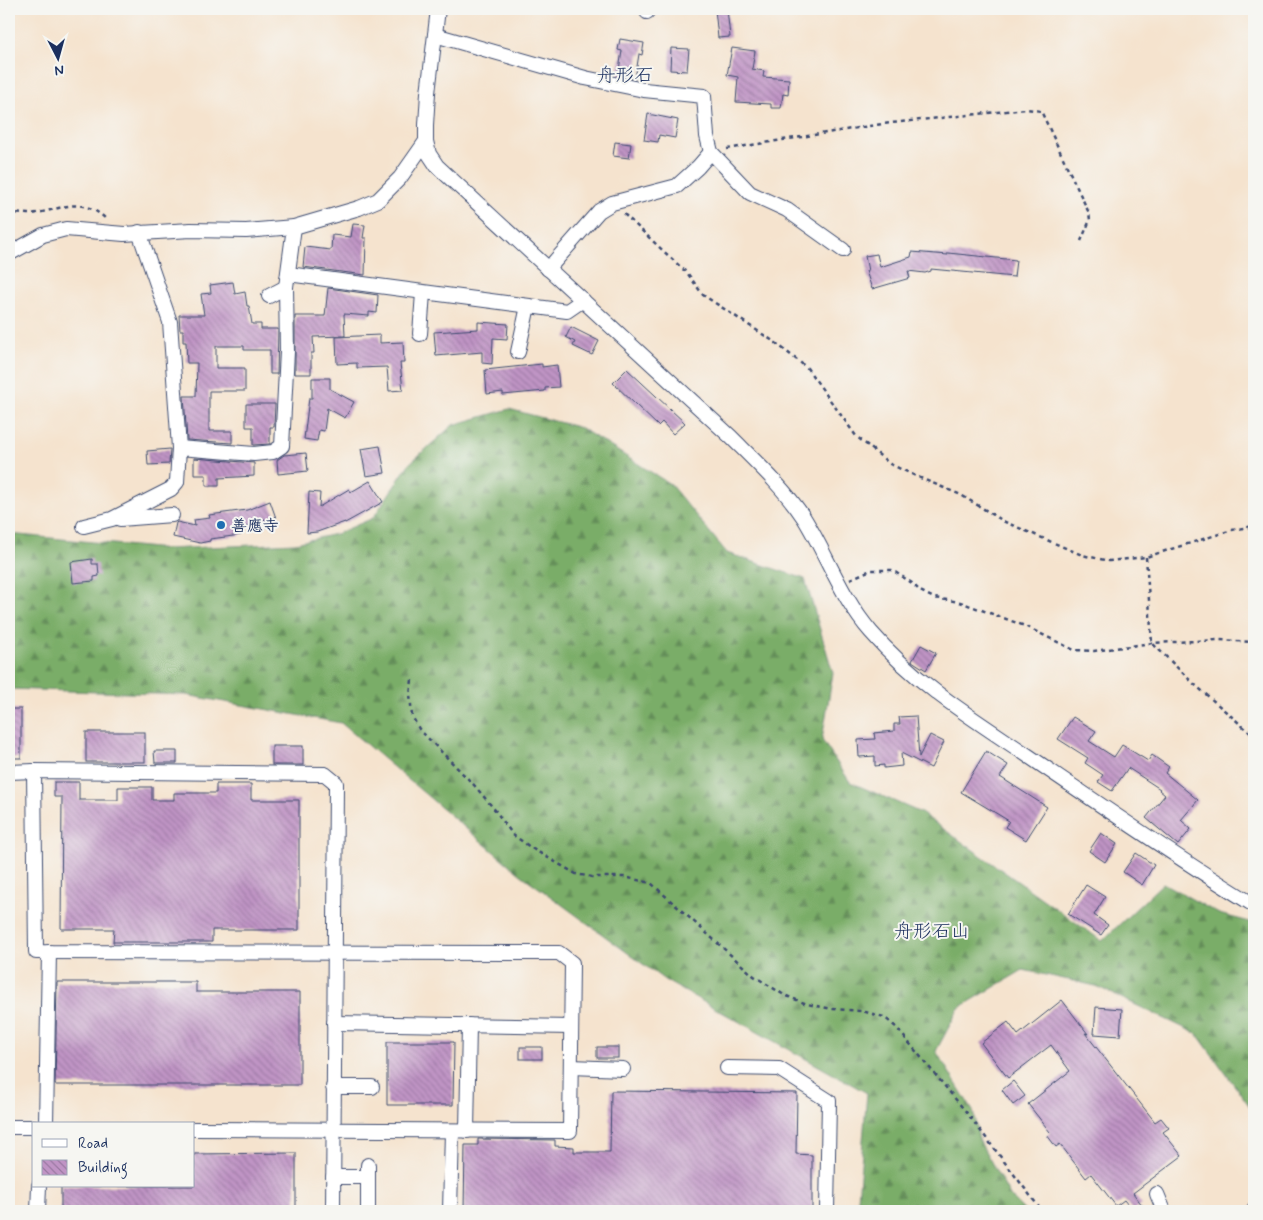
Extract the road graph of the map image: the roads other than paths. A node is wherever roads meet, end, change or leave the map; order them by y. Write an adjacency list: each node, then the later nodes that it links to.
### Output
1 (438, 9): 2 (street)
2 (435, 35): 3 (street); 4 (street)
3 (426, 141): 5 (street); 9 (street)
4 (711, 152): 7 (street); 9 (street)
5 (294, 227): 6 (street); 10 (street)
6 (139, 232): 8 (street); 17 (street)
7 (843, 250)
8 (9, 254)
9 (548, 269): 13 (street)
10 (287, 280): 11 (street); 12 (street); 17 (street)
11 (423, 293): 14 (street); 15 (street)
12 (269, 296)
13 (583, 300): 14 (street); 23 (street)
14 (528, 306): 16 (street)
15 (420, 334)
16 (518, 352)
17 (179, 448): 19 (street)
18 (172, 515): 19 (street)
19 (112, 520): 20 (street)
20 (84, 526)
21 (34, 771): 22 (street); 24 (street); 25 (street)
22 (9, 772)
23 (1254, 905)
24 (49, 952): 25 (street); 34 (street)
25 (334, 953): 26 (street); 28 (street)
26 (334, 1023): 27 (street); 32 (street)
27 (469, 1025): 28 (street); 40 (street)
28 (571, 1027): 29 (street)
29 (571, 1067): 31 (street); 40 (street)
30 (727, 1068): 48 (street)
31 (624, 1069)
32 (334, 1087): 33 (street); 38 (street)
33 (372, 1087)
34 (46, 1122)
35 (9, 1127): 36 (street)
36 (32, 1127)
37 (195, 1129): 38 (street)
38 (333, 1131): 39 (street); 41 (street)
39 (452, 1131): 40 (street); 47 (street)
40 (467, 1131)
41 (333, 1177): 45 (street); 46 (street)
42 (39, 1188): 44 (street)
43 (1157, 1194): 49 (street)
44 (38, 1211)
45 (333, 1211)
46 (368, 1211)
47 (450, 1211)
48 (827, 1211)
49 (1164, 1211)

